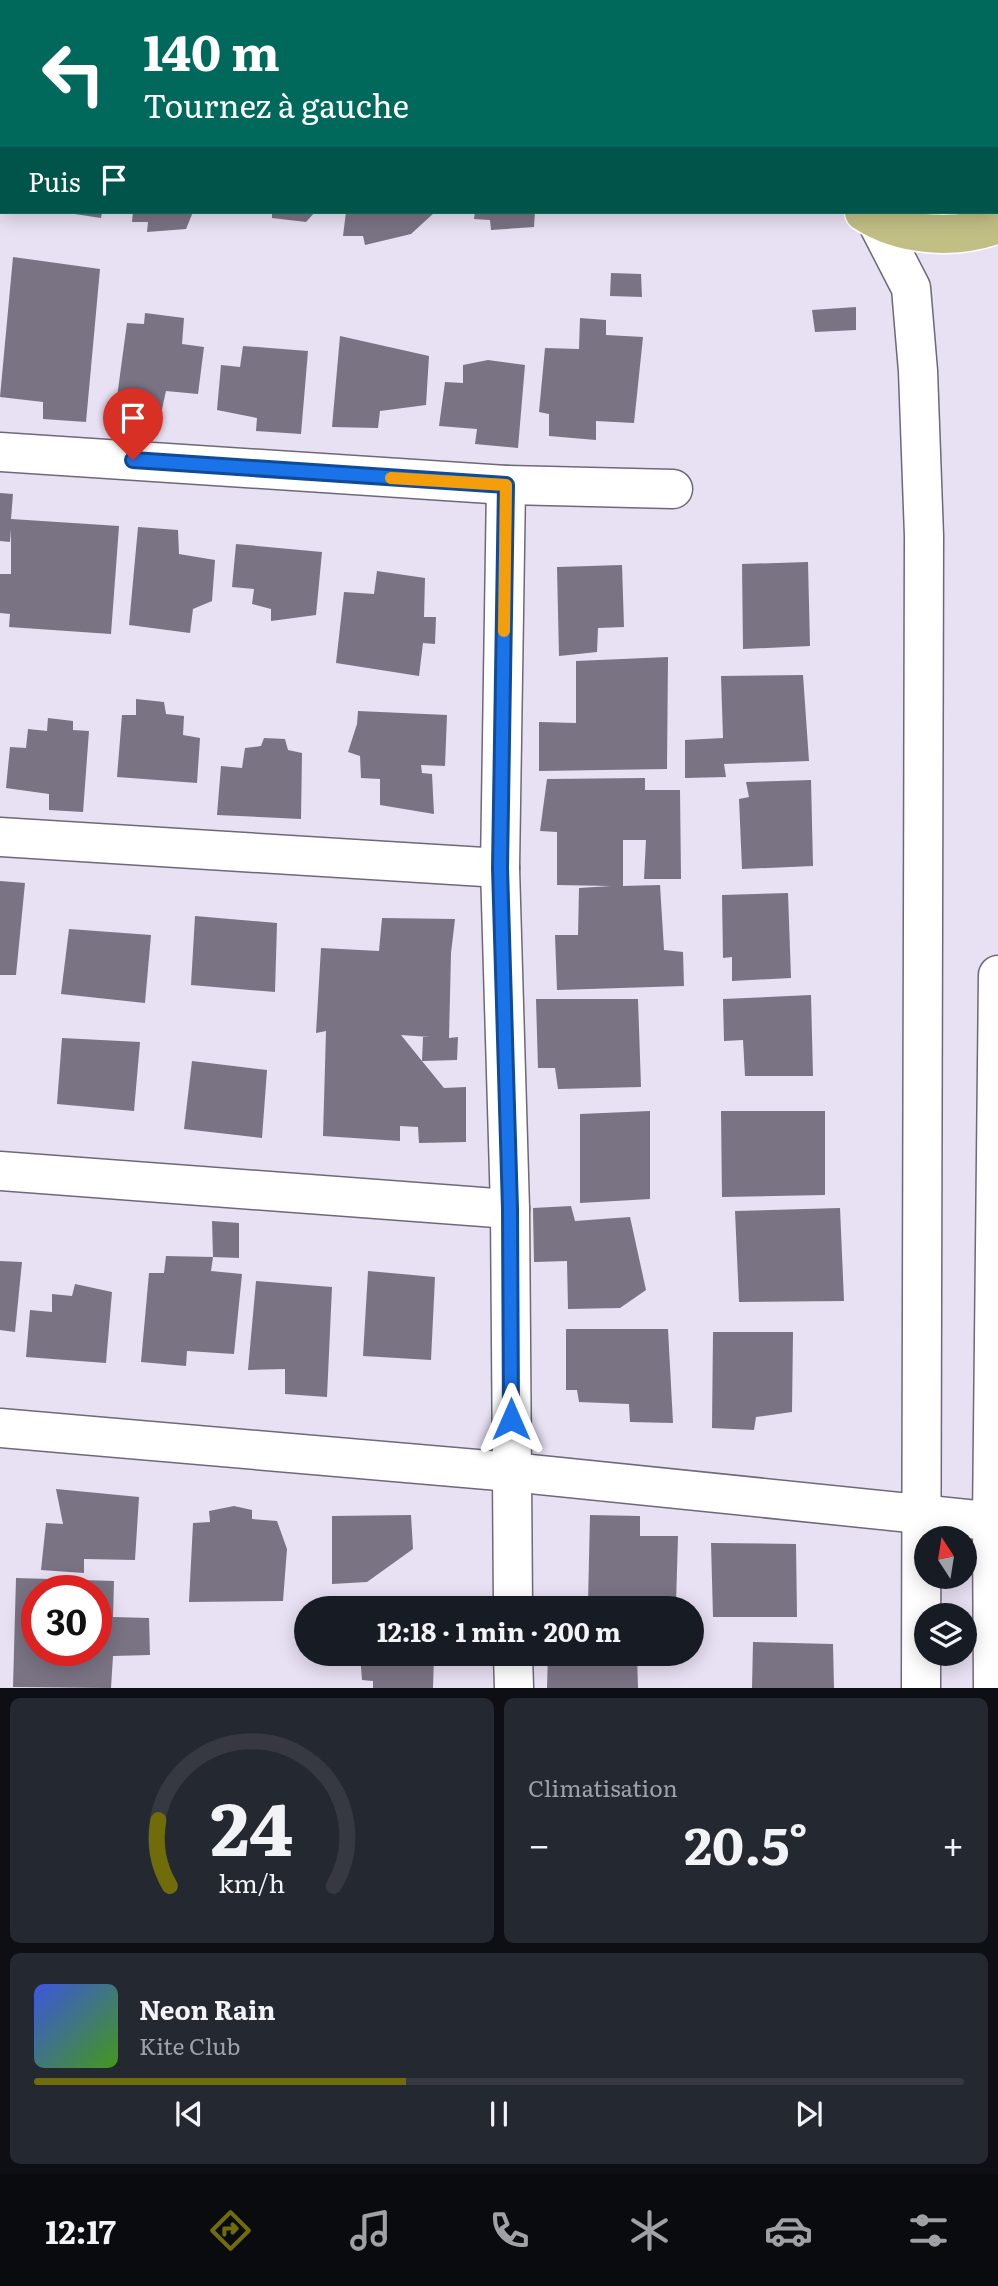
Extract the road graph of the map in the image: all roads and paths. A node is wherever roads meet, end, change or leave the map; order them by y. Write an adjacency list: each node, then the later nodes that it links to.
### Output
1 (870, 216): 2 (main road); 13 (street)
2 (998, 224)
3 (0, 452): 4 (street)
4 (506, 485): 5 (street); 7 (street)
5 (673, 489)
6 (0, 837): 7 (street)
7 (500, 868): 10 (street)
8 (998, 975): 14 (street)
9 (0, 1171): 10 (street)
10 (510, 1209): 12 (street)
11 (0, 1428): 12 (street)
12 (511, 1472): 13 (street); 15 (street)
13 (921, 1514): 14 (street); 18 (street)
14 (995, 1522): 19 (street)
15 (513, 1596)
16 (513, 1666): 17 (street)
17 (514, 1688)
18 (921, 1688)
19 (993, 1688)

